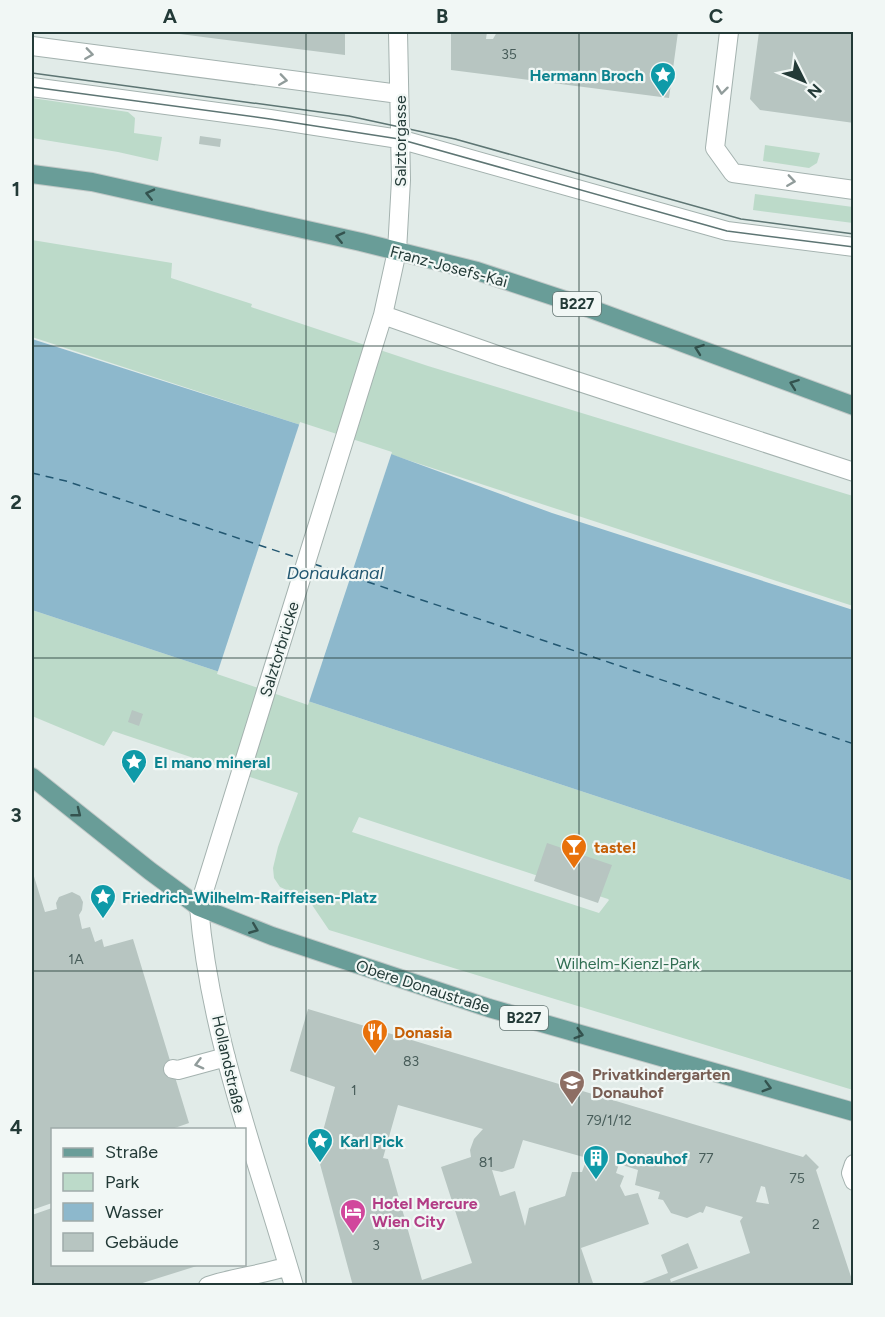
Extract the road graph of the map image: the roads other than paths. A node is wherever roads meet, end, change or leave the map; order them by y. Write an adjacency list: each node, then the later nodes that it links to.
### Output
1 (398, 32): 5 (street, Salztorgasse)
2 (729, 32): 8 (street, one-way to 8)
3 (32, 46): 5 (street, one-way to 5)
4 (32, 87): 6 (street)
5 (399, 94): 6 (street, Salztorgasse)
6 (399, 140): 9 (street); 10 (street, Salztorgasse)
7 (32, 174): 10 (main road, Franz-Josefs-Kai / B227, one-way to 7)
8 (854, 190)
9 (854, 247)
10 (397, 251): 11 (street, Salztorbrücke); 12 (main road, Franz-Josefs-Kai / B227, one-way to 10)
11 (383, 315): 13 (street); 15 (street, Salztorbrücke)
12 (854, 406)
13 (854, 472)
14 (32, 777): 15 (main road, Obere Donaustraße / B227, one-way to 15)
15 (199, 907): 16 (street, Hollandstraße); 18 (main road, Obere Donaustraße / B227, one-way to 18)
16 (226, 1057): 17 (street, one-way to 17); 19 (street, Hollandstraße)
17 (172, 1069)
18 (854, 1112)
19 (245, 1128)
20 (246, 1132): 23 (street, Hollandstraße)
21 (854, 1164): 22 (street)
22 (854, 1181)
23 (288, 1266): 24 (street); 25 (street, Hollandstraße)
24 (208, 1286)
25 (294, 1286)

